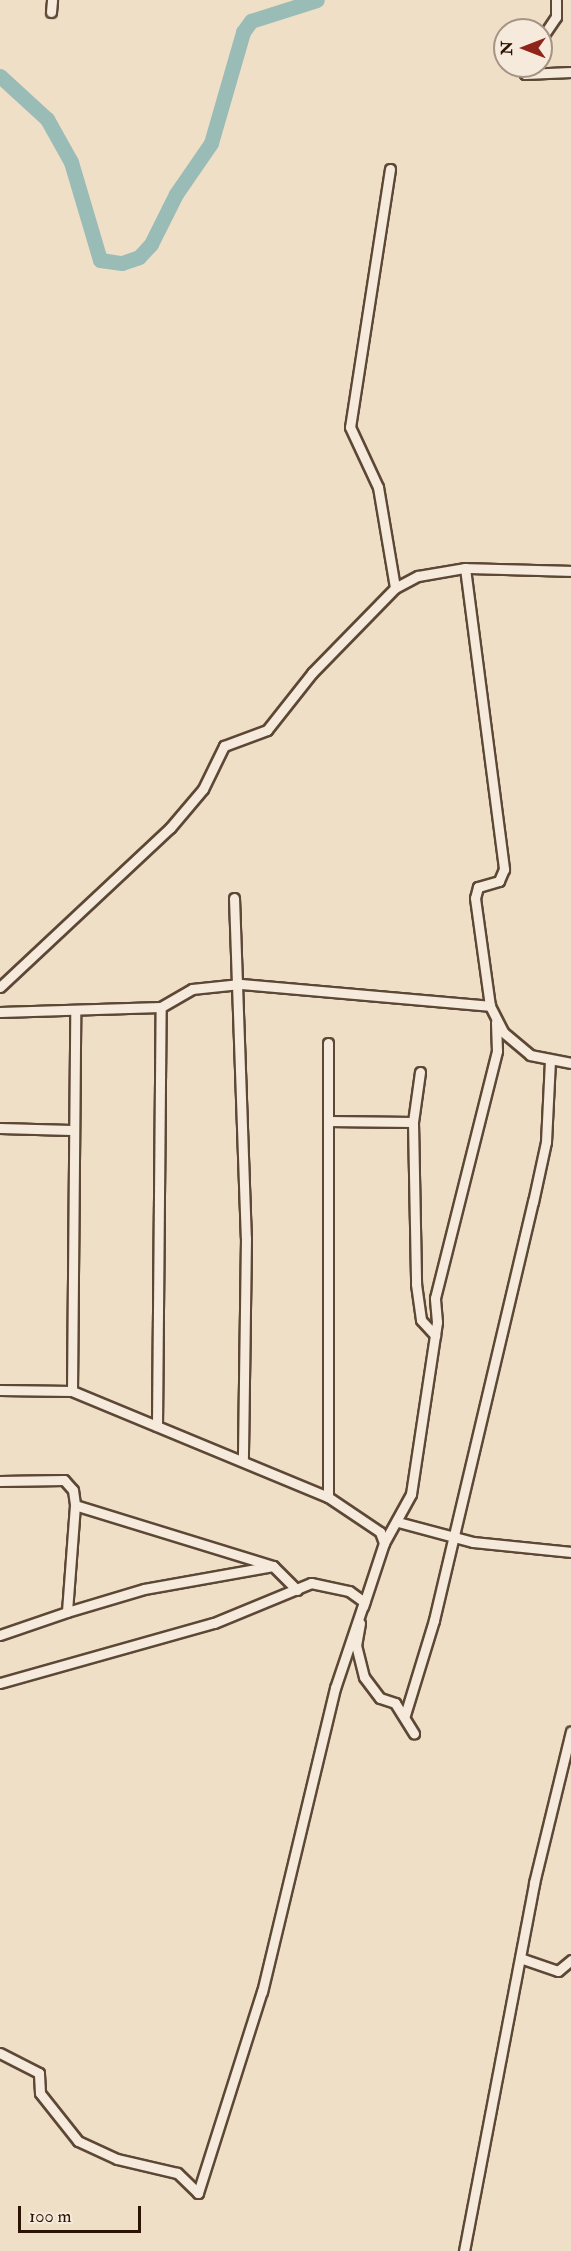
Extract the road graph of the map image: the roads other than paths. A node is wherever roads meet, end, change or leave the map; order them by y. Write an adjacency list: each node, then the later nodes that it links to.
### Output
1 (52, 0): 3 (street)
2 (556, 0): 4 (street)
3 (51, 12)
4 (553, 21)
5 (571, 72): 6 (street)
6 (553, 73)
7 (390, 169): 10 (street)
8 (465, 567): 9 (street); 10 (street); 14 (street)
9 (571, 571)
10 (394, 588): 13 (street)
11 (234, 898): 12 (street)
12 (240, 984): 14 (street); 15 (street); 31 (street)
13 (0, 987)
14 (490, 1006): 18 (street)
15 (161, 1007): 16 (street); 30 (street)
16 (75, 1011): 17 (street); 26 (street)
17 (0, 1012)
18 (496, 1022): 20 (street); 27 (street)
19 (328, 1043): 23 (street)
20 (550, 1061): 21 (street); 36 (street)
21 (571, 1063)
22 (420, 1072): 24 (street)
23 (328, 1121): 24 (street); 33 (street)
24 (413, 1122): 27 (street)
25 (0, 1128): 26 (street)
26 (70, 1130): 29 (street)
27 (435, 1335): 35 (street)
28 (0, 1390): 29 (street)
29 (72, 1391): 30 (street)
30 (157, 1426): 31 (street)
31 (243, 1461): 33 (street)
32 (0, 1481): 34 (street)
33 (328, 1497): 37 (street)
34 (75, 1505): 39 (street); 42 (street)
35 (398, 1522): 36 (street); 37 (street)
36 (451, 1536): 38 (street); 45 (street)
37 (384, 1543): 41 (street)
38 (571, 1552)
39 (273, 1566): 40 (street); 42 (street)
40 (297, 1590): 41 (street); 44 (street)
41 (364, 1602): 45 (street); 53 (street)
42 (67, 1612): 43 (street)
43 (0, 1635)
44 (0, 1683)
45 (405, 1715): 47 (street)
46 (571, 1731): 48 (street)
47 (414, 1733)
48 (568, 1751): 49 (street)
49 (561, 1768): 50 (street); 51 (street)
50 (571, 1775)
51 (520, 1958): 52 (street); 54 (street)
52 (571, 1960)
53 (0, 2053)
54 (464, 2251)

